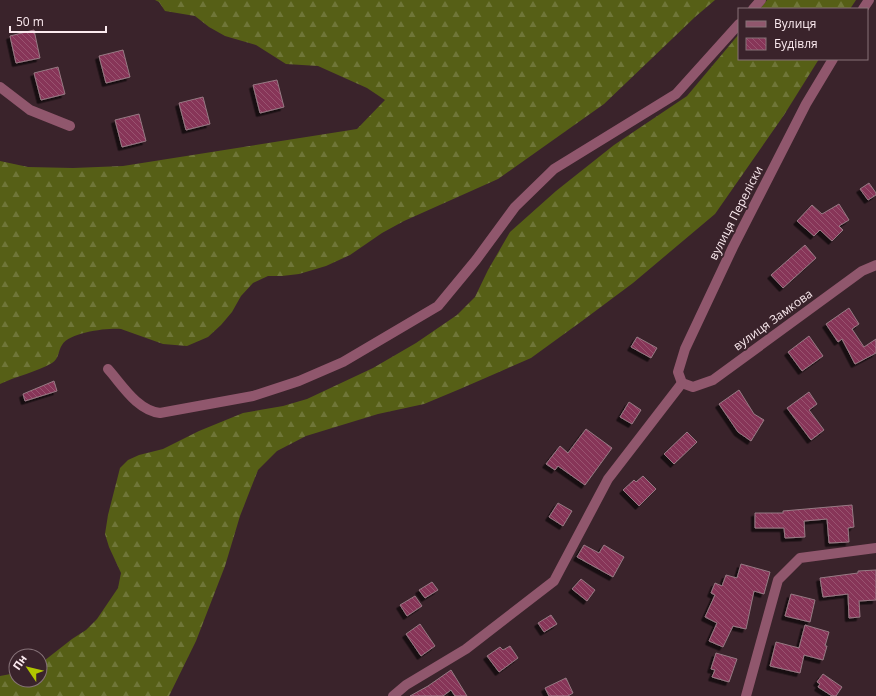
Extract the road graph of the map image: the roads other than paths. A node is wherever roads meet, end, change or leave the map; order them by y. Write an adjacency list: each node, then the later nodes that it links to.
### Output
1 (761, 0): 2 (street)
2 (754, 8)
3 (738, 25): 8 (street)
4 (832, 60): 9 (street, вулиця Переліски)
5 (0, 87): 6 (street)
6 (70, 126)
7 (876, 265): 9 (street, вулиця Замкова)
8 (108, 369)
9 (682, 383): 11 (street)
10 (876, 548): 12 (street)
11 (393, 696)
12 (746, 696)

